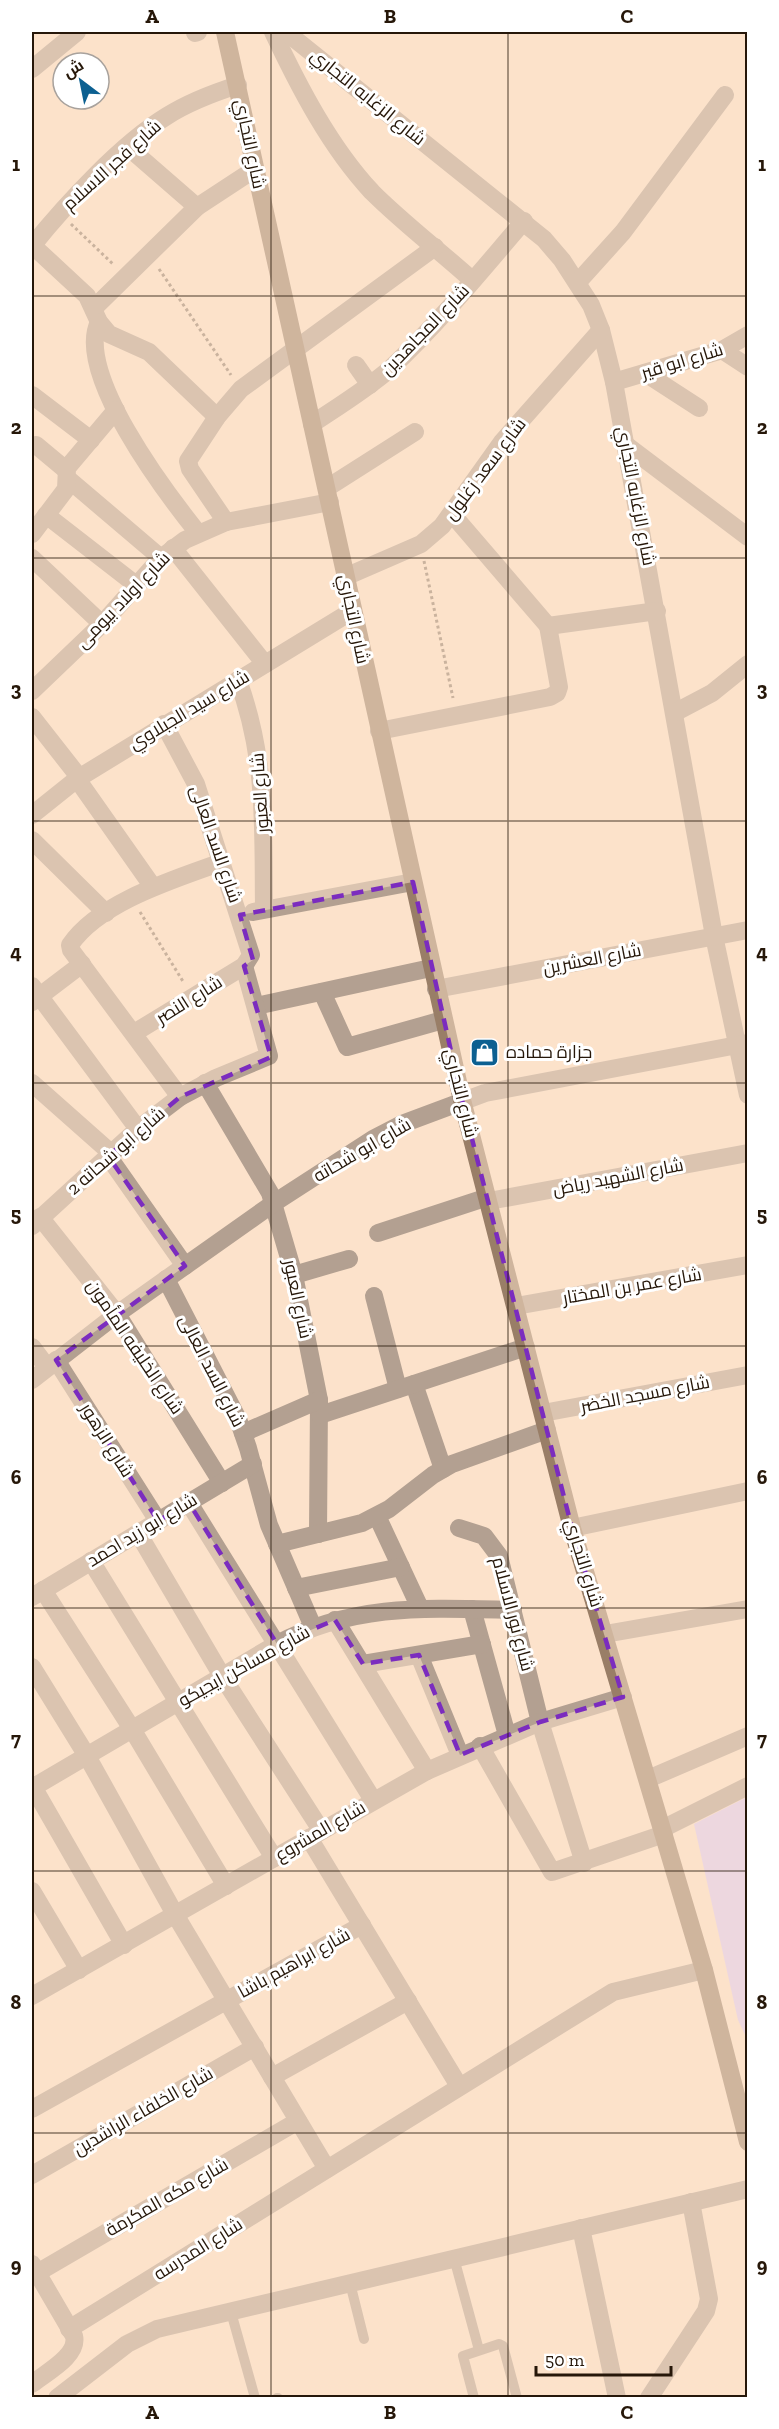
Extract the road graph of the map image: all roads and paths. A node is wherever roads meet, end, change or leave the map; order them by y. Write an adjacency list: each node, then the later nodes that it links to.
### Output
1 (77, 32): 5 (street)
2 (225, 32): 6 (street, شارع التجاري)
3 (273, 32): 14 (street)
4 (286, 32): 12 (street, شارع الزغابه التجاري)
5 (32, 69)
6 (238, 85): 8 (street, شارع فجر الاسلام); 9 (street, شارع التجاري)
7 (725, 95): 18 (street)
8 (128, 147): 10 (street); 11 (street, شارع فجر الاسلام)
9 (255, 169): 10 (street); 22 (street, شارع التجاري)
10 (197, 207): 15 (street)
11 (59, 213): 13 (street, شارع فجر الاسلام); 16 (path)
12 (524, 221): 17 (street, شارع المجاهدين); 18 (street, شارع الزغابه التجاري)
13 (32, 245): 19 (street)
14 (435, 247): 17 (street); 22 (street)
15 (148, 254): 16 (street); 29 (path)
16 (125, 276): 19 (street)
17 (472, 280): 28 (street, شارع المجاهدين)
18 (578, 282): 20 (street, شارع الزغابه التجاري)
19 (97, 315): 32 (street); 33 (street)
20 (601, 330): 27 (street, شارع الزغابه التجاري); 41 (street, شارع سعد زغلول)
21 (747, 335): 23 (street, شارع ابو قير)
22 (296, 349): 29 (street); 34 (street, شارع التجاري)
23 (722, 350): 25 (street); 26 (street, شارع ابو قير)
24 (356, 365): 28 (street)
25 (747, 366)
26 (645, 373): 27 (street, شارع ابو قير); 31 (street)
27 (614, 382): 38 (street, شارع الزغابه التجاري)
28 (370, 385): 34 (street, شارع المجاهدين)
29 (240, 389): 33 (street)
30 (32, 395): 36 (street)
31 (699, 408)
32 (116, 410): 36 (street); 44 (street)
33 (217, 417): 43 (street)
34 (312, 424): 40 (street, شارع التجاري)
35 (415, 432): 40 (street)
36 (91, 440): 39 (street)
37 (36, 445): 39 (street)
38 (626, 445): 45 (street); 52 (street, شارع الزغابه التجاري)
39 (66, 474): 42 (street); 47 (street)
40 (328, 495): 43 (street, شارع اولاد بيومى); 49 (street, شارع التجاري)
41 (452, 514): 46 (street, شارع سعد زغلول); 54 (street)
42 (37, 521): 50 (street)
43 (226, 522): 44 (street, شارع اولاد بيومى)
44 (198, 533): 47 (street, شارع اولاد بيومى)
45 (747, 537)
46 (421, 544): 49 (street, شارع سعد زغلول); 60 (path)
47 (167, 553): 50 (street, شارع اولاد بيومى); 55 (street)
48 (32, 558): 53 (street)
49 (345, 577): 51 (street, شارع التجاري)
50 (135, 585): 53 (street, شارع اولاد بيومى)
51 (352, 611): 55 (street, شارع سيد الجبلاوي); 63 (street, شارع التجاري)
52 (657, 611): 54 (street); 59 (street, شارع الزغابه التجاري)
53 (102, 624): 58 (street, شارع اولاد بيومى)
54 (548, 626): 60 (street)
55 (265, 664): 57 (street, شارع سيد الجبلاوي)
56 (746, 669): 59 (street)
57 (238, 680): 62 (street, شارع سيد الجبلاوي); 71 (street, شارع العبور)
58 (32, 691)
59 (676, 712): 75 (street, شارع الزغابه التجاري)
60 (457, 716): 63 (street)
61 (32, 717): 64 (street)
62 (164, 724): 64 (street, شارع سيد الجبلاوي); 67 (street, شارع السد العالى)
63 (379, 731): 68 (street, شارع التجاري)
64 (78, 778): 65 (street, شارع سيد الجبلاوي); 69 (street)
65 (32, 815)
66 (32, 840): 72 (street)
67 (222, 862): 69 (street); 73 (street, شارع السد العالى)
68 (413, 882): 71 (street); 78 (street, شارع التجاري)
69 (153, 887): 70 (street)
70 (131, 897): 72 (street); 82 (path)
71 (264, 909): 73 (street)
72 (106, 913): 76 (street)
73 (240, 915): 77 (street, شارع السد العالى)
74 (747, 930): 75 (street, شارع العشرين)
75 (714, 936): 79 (street, شارع العشرين); 86 (street, شارع الزغابه التجاري)
76 (82, 964): 81 (street); 85 (street)
77 (244, 966): 82 (street, شارع النصر); 83 (street)
78 (431, 968): 79 (street, شارع التجاري); 80 (street)
79 (436, 989): 84 (street, شارع التجاري)
80 (322, 992): 83 (street); 84 (street)
81 (34, 995): 92 (street)
82 (193, 998): 85 (street, شارع النصر)
83 (256, 1006): 88 (street, شارع ابو شحاته 2)
84 (443, 1020): 91 (street, شارع التجاري)
85 (134, 1033): 90 (street)
86 (742, 1044): 89 (street, شارع الزغابه التجاري); 91 (street, شارع ابو شحاته)
87 (32, 1083): 94 (street)
88 (205, 1083): 90 (street, شارع ابو شحاته 2); 96 (street, شارع العبور)
89 (747, 1095)
90 (180, 1098): 92 (street, شارع ابو شحاته 2)
91 (462, 1100): 95 (street, شارع التجاري); 96 (street, شارع ابو شحاته)
92 (138, 1129): 94 (street, شارع ابو شحاته 2)
93 (747, 1153): 95 (street, شارع الشهيد رياض)
94 (110, 1154): 97 (street, شارع ابو شحاته 2); 101 (street)
95 (488, 1199): 98 (street, شارع الشهيد رياض); 105 (street, شارع التجاري)
96 (274, 1203): 101 (street, شارع ابو شحاته); 102 (street, شارع العبور)
97 (36, 1222): 106 (street, شارع الخليفه المأمون)
98 (378, 1233)
99 (349, 1259): 102 (street)
100 (747, 1265): 105 (street, شارع عمر بن المختار)
101 (185, 1266): 103 (street, شارع ابو شحاته)
102 (294, 1275): 113 (street, شارع العبور)
103 (166, 1279): 106 (street, شارع ابو شحاته); 115 (street, شارع السد العالى)
104 (374, 1296): 112 (street)
105 (516, 1306): 108 (street, شارع التجاري)
106 (117, 1314): 109 (street, شارع ابو شحاته); 118 (street, شارع الخليفه المأمون)
107 (32, 1347): 109 (street, شارع الزهور)
108 (526, 1347): 112 (street); 114 (street, شارع التجاري)
109 (51, 1364): 111 (street, شارع ابو شحاته); 122 (street, شارع الزهور)
110 (747, 1375): 114 (street, شارع مسجد الخضر)
111 (32, 1380)
112 (406, 1386): 113 (street); 117 (street)
113 (319, 1408): 115 (street); 126 (street, شارع العبور)
114 (545, 1422): 117 (street, شارع مسجد الخضر); 124 (street, شارع التجاري)
115 (243, 1432): 116 (street, شارع السد العالى)
116 (253, 1464): 118 (street, شارع ابو زيد احمد); 127 (street)
117 (443, 1469): 121 (street, شارع مسجد الخضر)
118 (222, 1482): 120 (street, شارع ابو زيد احمد)
119 (747, 1491): 124 (street)
120 (189, 1503): 122 (street, شارع ابو زيد احمد); 139 (street)
121 (377, 1516): 126 (street, شارع مسجد الخضر); 129 (street)
122 (158, 1521): 125 (street, شارع ابو زيد احمد)
123 (459, 1528): 134 (street, شارع نور الاسلام)
124 (572, 1528): 138 (street, شارع التجاري)
125 (138, 1533): 128 (street, شارع ابو زيد احمد); 144 (street)
126 (318, 1534): 127 (street, شارع مسجد الخضر)
127 (277, 1544): 130 (street)
128 (91, 1561): 131 (street, شارع ابو زيد احمد); 146 (street)
129 (401, 1567): 130 (street); 132 (street)
130 (296, 1588): 137 (street)
131 (37, 1593): 148 (street)
132 (420, 1608): 133 (street, شارع مساكن ايجيكو); 136 (street, شارع مساكن ايجيكو)
133 (472, 1609): 134 (street, شارع مساكن ايجيكو); 140 (street)
134 (513, 1610): 147 (street, شارع نور الاسلام)
135 (747, 1610): 138 (street)
136 (335, 1620): 137 (street, شارع مساكن ايجيكو); 142 (street)
137 (313, 1627): 139 (street, شارع مساكن ايجيكو)
138 (605, 1634): 145 (street, شارع التجاري)
139 (277, 1644): 144 (street, شارع مساكن ايجيكو); 158 (street)
140 (482, 1644): 141 (street); 149 (street)
141 (419, 1655): 142 (street); 152 (street)
142 (363, 1664): 154 (street)
143 (32, 1667): 153 (street)
144 (222, 1677): 146 (street, شارع مساكن ايجيكو); 160 (street)
145 (623, 1697): 147 (street, شارع المشروع); 155 (street, شارع التجاري)
146 (177, 1703): 148 (street, شارع مساكن ايجيكو); 161 (street)
147 (540, 1722): 149 (street, شارع المشروع); 162 (street, شارع نور الاسلام)
148 (132, 1729): 153 (street, شارع مساكن ايجيكو); 163 (street)
149 (507, 1735): 151 (street, شارع المشروع)
150 (747, 1736): 155 (street)
151 (480, 1746): 152 (street, شارع المشروع); 162 (street)
152 (460, 1755): 154 (street, شارع المشروع)
153 (87, 1756): 157 (street, شارع مساكن ايجيكو); 165 (street)
154 (427, 1771): 158 (street, شارع المشروع)
155 (648, 1779): 159 (street, شارع التجاري)
156 (747, 1786): 159 (street)
157 (32, 1787): 167 (street)
158 (373, 1800): 160 (street, شارع المشروع)
159 (663, 1832): 162 (street); 169 (street, شارع التجاري)
160 (315, 1834): 161 (street, شارع المشروع); 166 (street)
161 (274, 1858): 163 (street, شارع المشروع)
162 (584, 1863)
163 (226, 1886): 165 (street, شارع المشروع)
164 (32, 1891): 168 (street)
165 (176, 1916): 167 (street, شارع المشروع); 171 (street)
166 (362, 1925): 171 (street, شارع ابراهيم باشا); 172 (street)
167 (124, 1945): 168 (street, شارع المشروع)
168 (79, 1970): 170 (street, شارع المشروع)
169 (704, 1970): 175 (street, شارع المدرسه); 178 (street, شارع التجاري)
170 (32, 1996)
171 (227, 2001): 173 (street); 176 (street, شارع ابراهيم باشا)
172 (408, 2001): 174 (street); 175 (street)
173 (255, 2047): 174 (street); 180 (street, شارع الخلفاء الراشدين)
174 (272, 2077): 177 (street)
175 (459, 2086): 179 (street, شارع المدرسه)
176 (32, 2109)
177 (298, 2121): 179 (street); 185 (street, شارع مكه المكرمة)
178 (747, 2142)
179 (327, 2169): 188 (street, شارع المدرسه)
180 (32, 2175)
181 (747, 2189): 182 (street)
182 (691, 2202): 183 (street); 197 (street)
183 (580, 2228): 184 (street); 196 (street)
184 (454, 2258): 186 (street); 190 (lane)
185 (36, 2279): 188 (street)
186 (350, 2283): 187 (street); 189 (lane)
187 (231, 2312): 192 (street); 193 (lane)
188 (69, 2329): 191 (street)
189 (364, 2339)
190 (479, 2350): 194 (lane); 195 (lane)
191 (32, 2384)
192 (57, 2397)
193 (255, 2397)
194 (474, 2397)
195 (516, 2397)
196 (617, 2397)
197 (649, 2397)

